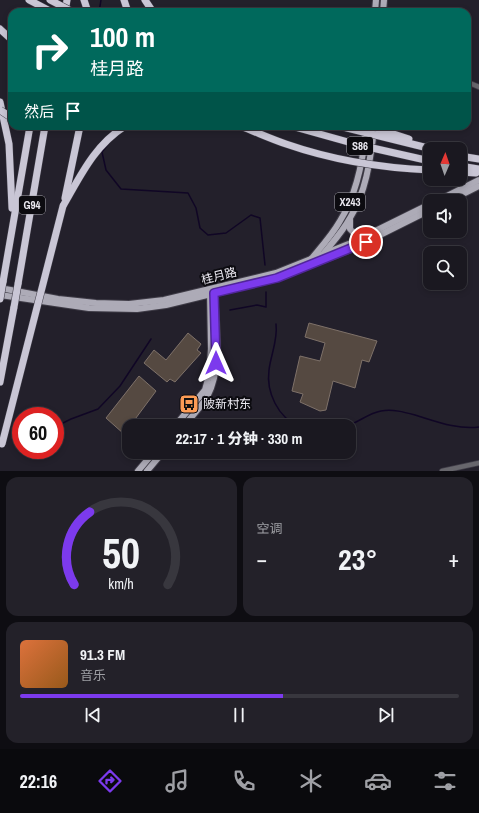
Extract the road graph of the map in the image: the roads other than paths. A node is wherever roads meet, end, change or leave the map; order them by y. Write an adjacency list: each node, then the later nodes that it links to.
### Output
1 (29, 0): 3 (highway, bridge)
2 (50, 0): 4 (highway, bridge)
3 (44, 8)
4 (65, 8)
5 (0, 29): 6 (highway)
6 (8, 36)
7 (0, 102): 37 (highway)
8 (29, 130): 37 (highway, G94)
9 (44, 130): 44 (highway, G94, bridge)
10 (79, 130): 32 (highway)
11 (120, 130): 32 (highway)
12 (250, 130): 24 (highway, bridge)
13 (305, 130): 21 (highway, S86, bridge)
14 (355, 130): 19 (highway, S86, bridge)
15 (367, 130): 39 (main road, X243)
16 (374, 130): 35 (main road, X243)
17 (381, 130): 18 (highway, bridge)
18 (423, 144)
19 (423, 147)
20 (467, 157): 22 (highway)
21 (423, 159)
22 (479, 159)
23 (467, 167): 25 (highway)
24 (423, 169)
25 (479, 170)
26 (467, 172): 27 (highway)
27 (479, 173)
28 (479, 180): 30 (main road)
29 (479, 186): 31 (main road)
30 (451, 194)
31 (463, 194)
32 (63, 206): 47 (highway, bridge)
33 (423, 207): 36 (main road, 桂月路)
34 (423, 214): 39 (main road, 桂月路)
35 (351, 218): 36 (main road); 38 (main road, X243)
36 (367, 235): 38 (main road, 桂月路)
37 (10, 244): 40 (highway, G94)
38 (323, 254): 39 (main road, 桂月路)
39 (314, 260): 41 (main road, 桂月路); 41 (main road, 桂月路 / X243)
40 (1, 285): 41 (main road, 桂月路); 43 (highway, G94, bridge)
41 (211, 292): 42 (main road, 桂月路); 45 (main road); 46 (main road)
42 (0, 295)
43 (0, 299)
44 (0, 382)
45 (181, 419)
46 (190, 419)
47 (1, 447)
48 (148, 459): 51 (main road)
49 (156, 459): 52 (main road)
50 (479, 463): 53 (street)
51 (138, 471)
52 (147, 471)
53 (442, 471)

